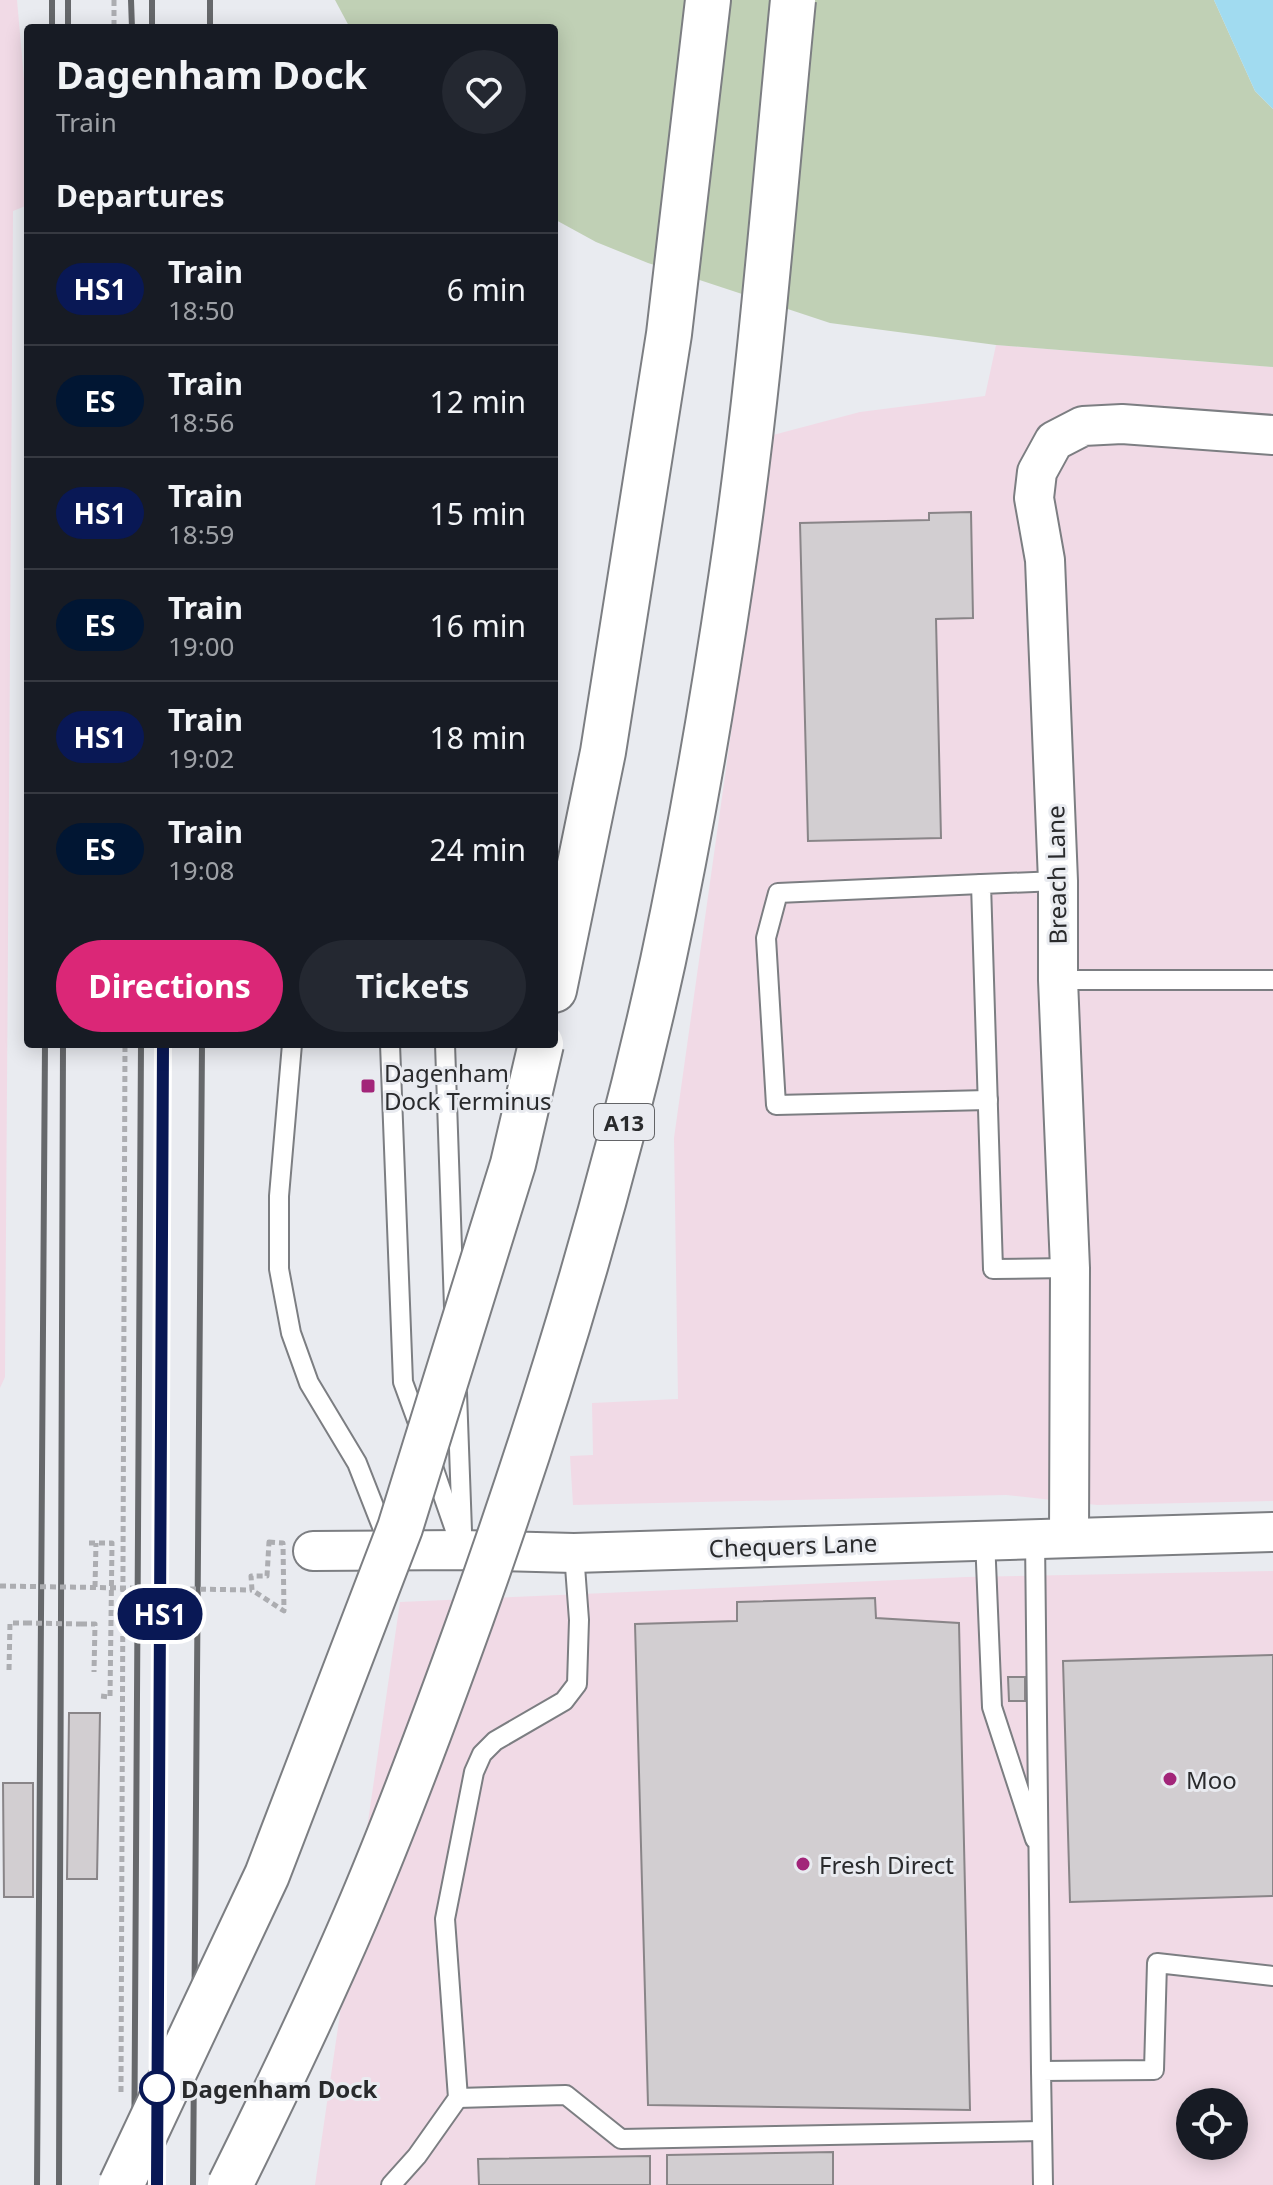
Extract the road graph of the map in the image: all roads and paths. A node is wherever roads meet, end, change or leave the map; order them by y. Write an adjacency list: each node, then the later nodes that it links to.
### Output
1 (114, 0): 4 (path)
2 (708, 0): 8 (highway)
3 (793, 0): 42 (highway, A13, bridge)
4 (114, 24)
5 (1273, 435): 6 (street, Breach Lane)
6 (1058, 881): 7 (lane); 9 (street, Breach Lane)
7 (981, 884): 16 (lane); 16 (lane)
8 (558, 971)
9 (1058, 980): 10 (lane); 17 (street, Breach Lane)
10 (1273, 980)
11 (125, 1048): 39 (path)
12 (292, 1048): 23 (lane)
13 (390, 1048): 24 (lane)
14 (445, 1048): 24 (lane)
15 (540, 1048): 41 (highway, bridge)
16 (988, 1100): 17 (lane)
17 (1070, 1268): 20 (street, Breach Lane)
18 (1273, 1532): 20 (street, Chequers Lane)
19 (985, 1539): 20 (street, Chequers Lane); 26 (street, Chequers Lane); 35 (lane)
20 (1052, 1539): 35 (lane)
21 (89, 1543): 22 (path)
22 (96, 1543): 30 (path); 34 (path)
23 (391, 1550): 24 (street, Chequers Lane); 25 (street, Chequers Lane)
24 (462, 1550): 26 (street, Chequers Lane)
25 (313, 1551)
26 (574, 1553): 38 (lane)
27 (268, 1560): 31 (path)
28 (284, 1585): 31 (path)
29 (0, 1586): 30 (path, bridge)
30 (95, 1587): 31 (path, bridge)
31 (252, 1590)
32 (9, 1670): 33 (path, bridge)
33 (94, 1672)
34 (100, 1696)
35 (1041, 1857): 37 (lane)
36 (1273, 1976): 37 (lane)
37 (1041, 2071): 40 (lane)
38 (458, 2098): 40 (lane); 43 (lane)
39 (121, 2102)
40 (1042, 2131): 44 (lane)
41 (121, 2185)
42 (230, 2185)
43 (391, 2185)
44 (1043, 2185)

